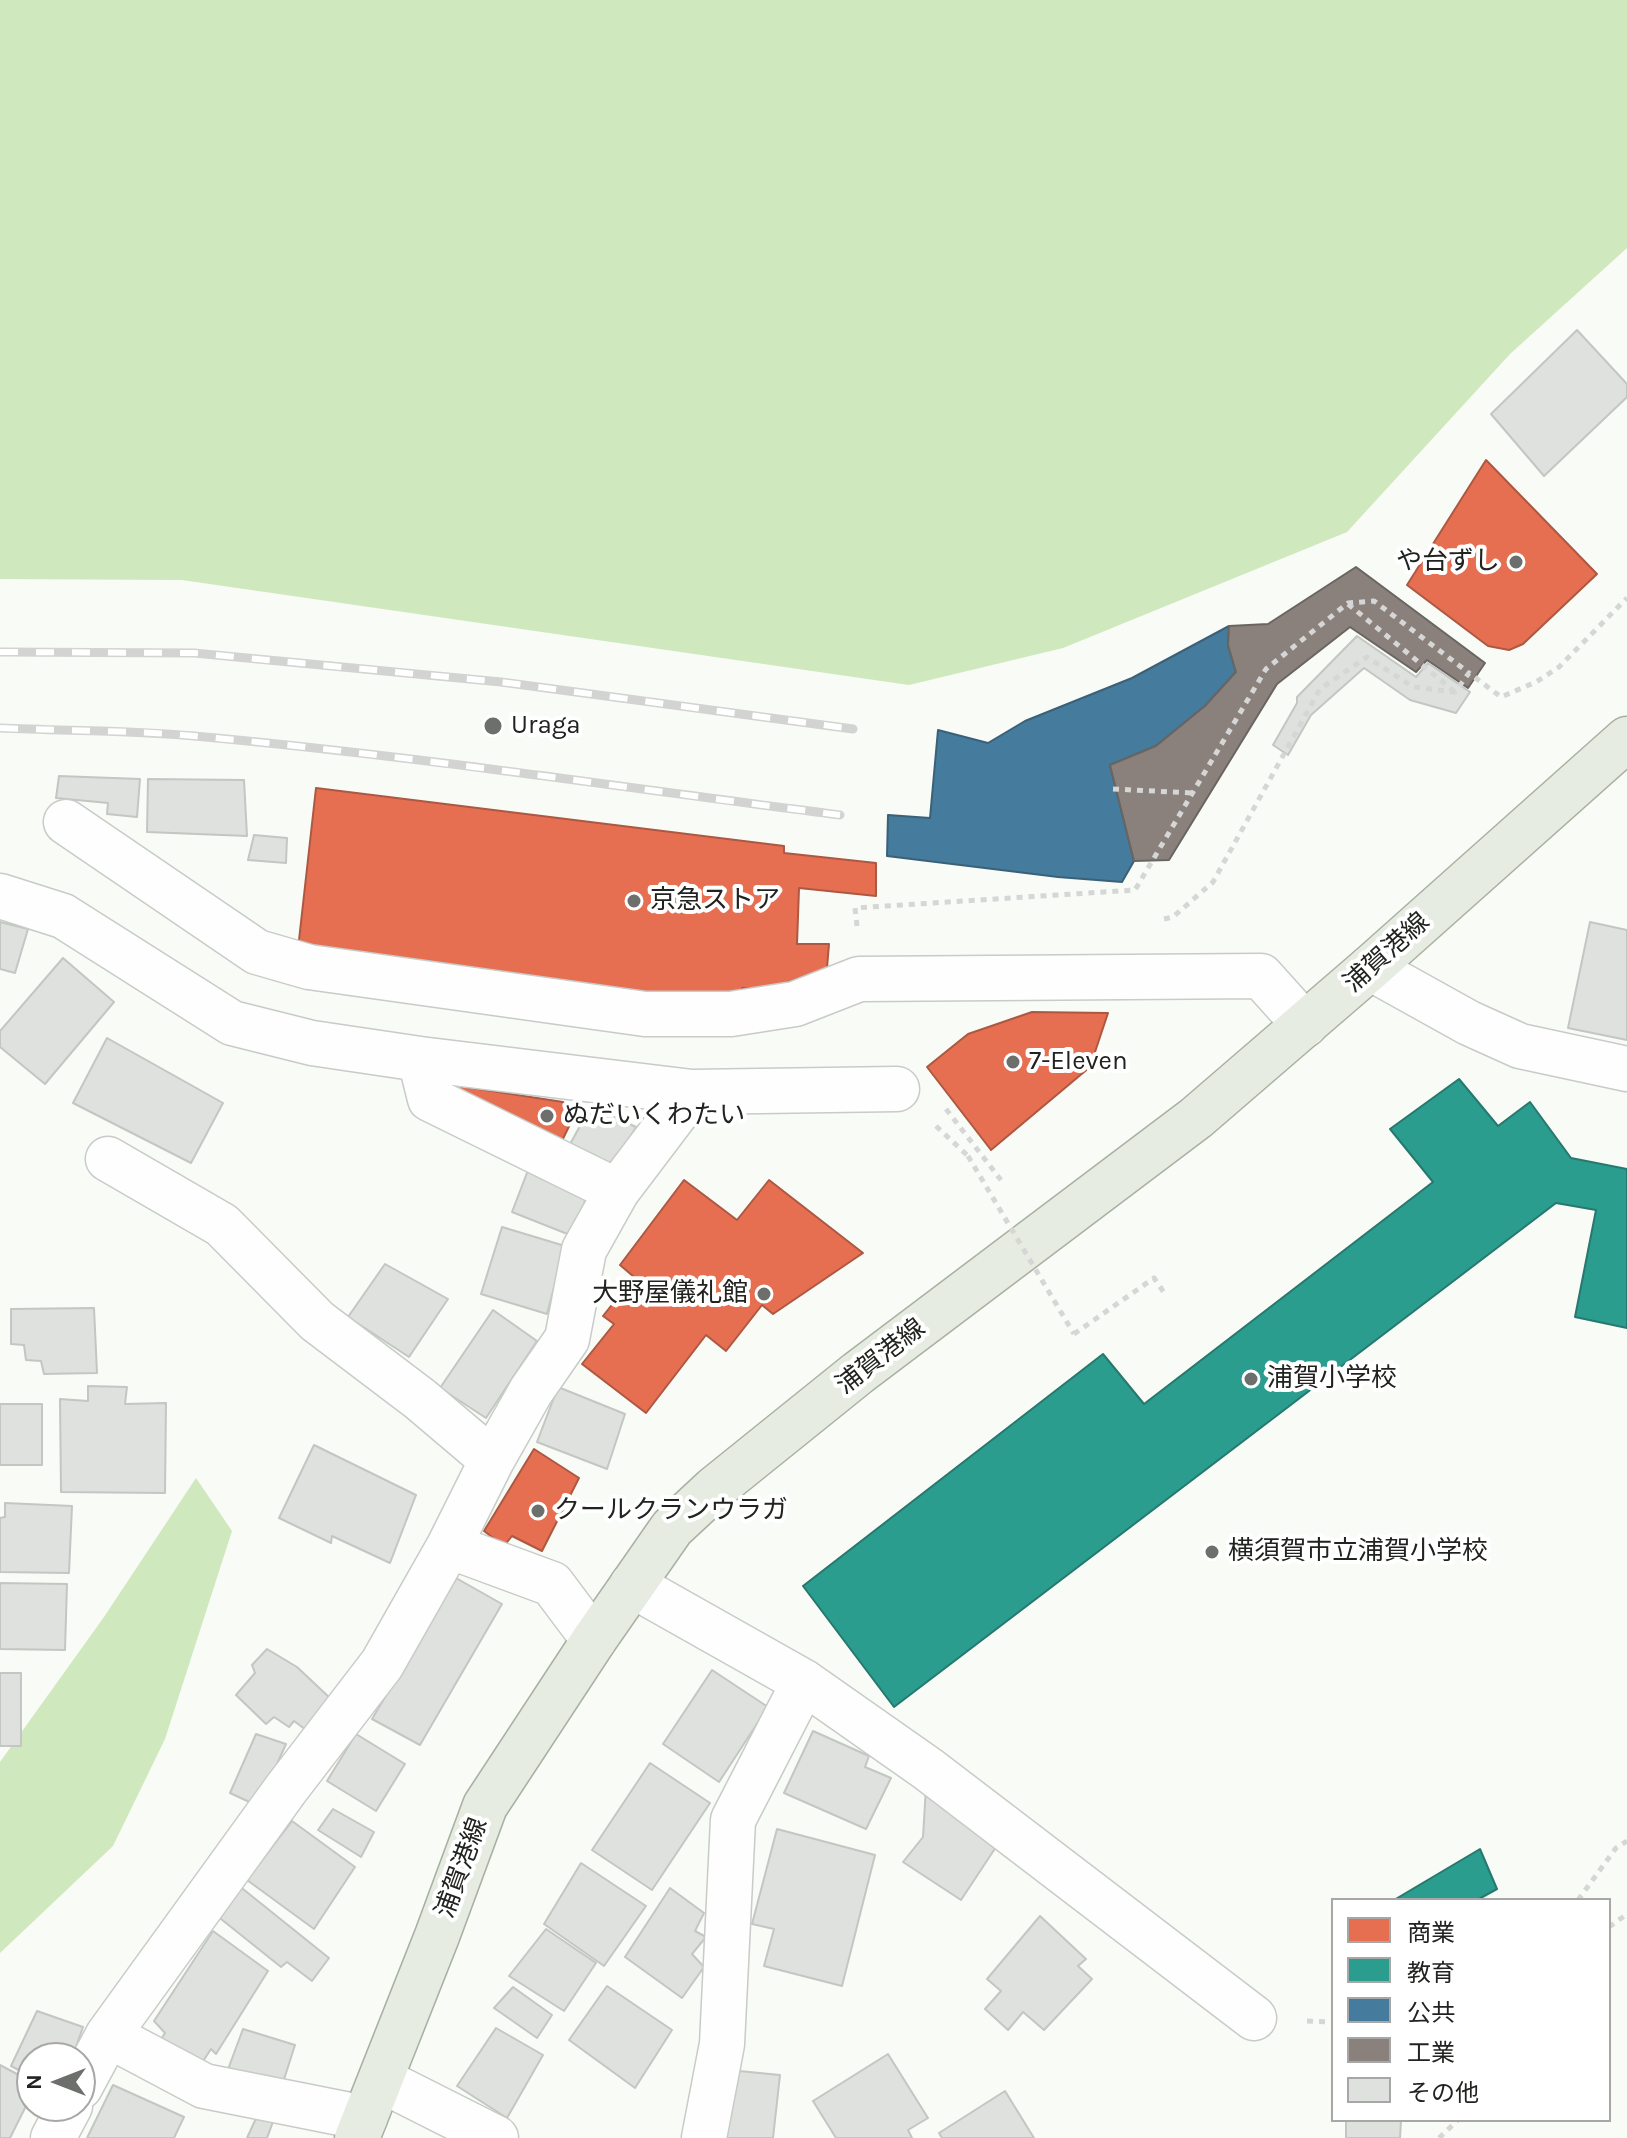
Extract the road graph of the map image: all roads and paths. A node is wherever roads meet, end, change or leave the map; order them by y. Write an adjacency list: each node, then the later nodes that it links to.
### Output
1 (1627, 598): 3 (path)
2 (1348, 603): 3 (path); 4 (path); 7 (path)
3 (1469, 673): 4 (path)
4 (1455, 692): 10 (path)
5 (1625, 743): 11 (main road, 浦賀港線)
6 (1113, 789): 7 (path)
7 (1193, 793): 12 (path)
8 (66, 822): 12 (street)
9 (0, 896): 14 (street)
10 (1159, 921)
11 (1370, 968): 13 (main road, 浦賀港線); 15 (street)
12 (859, 979): 13 (street)
13 (1305, 1025): 25 (main road, 浦賀港線)
14 (420, 1059): 17 (street); 21 (street)
15 (1627, 1069)
16 (897, 1089): 17 (street); 20 (path)
17 (692, 1092): 21 (street)
18 (968, 1156): 22 (path, bridge)
19 (108, 1159): 23 (street)
20 (1001, 1180)
21 (617, 1191): 23 (street)
22 (1165, 1294)
23 (492, 1460): 24 (street)
24 (449, 1546): 26 (street); 31 (street)
25 (632, 1585): 26 (main road, 浦賀港線); 27 (street)
26 (594, 1640): 33 (main road, 浦賀港線)
27 (804, 1682): 30 (street); 36 (street)
28 (1627, 1841): 29 (path)
29 (1579, 1898)
30 (1254, 2018)
31 (108, 2035): 32 (street); 33 (street)
32 (96, 2057)
33 (368, 2112): 35 (street)
34 (1456, 2122): 37 (path)
35 (496, 2138)
36 (704, 2138)
37 (1439, 2138)

